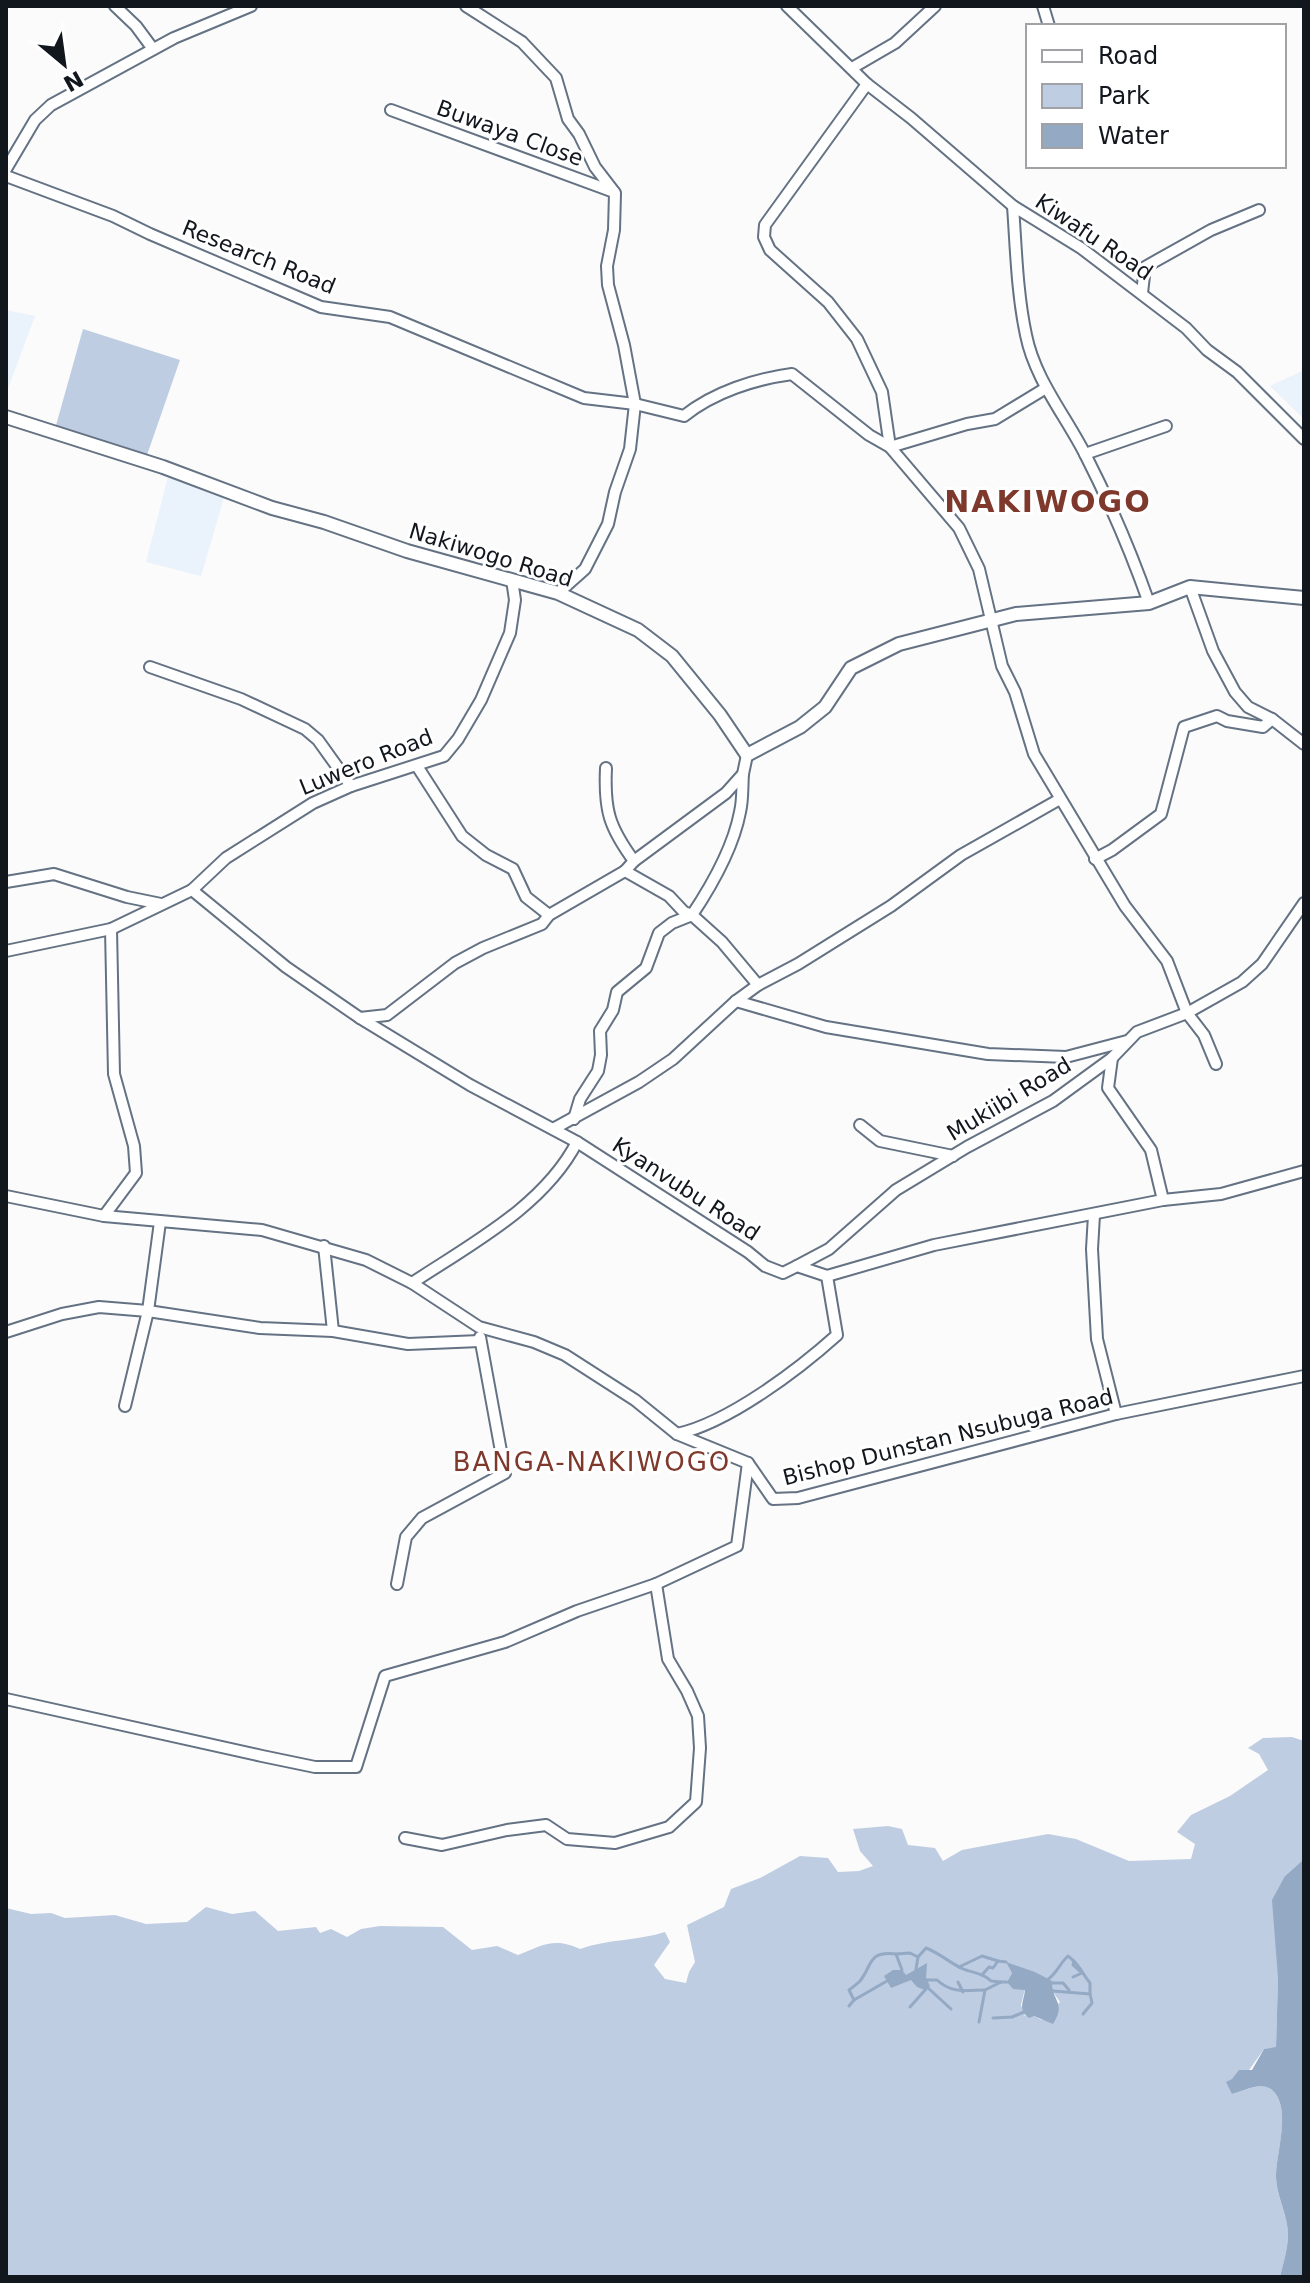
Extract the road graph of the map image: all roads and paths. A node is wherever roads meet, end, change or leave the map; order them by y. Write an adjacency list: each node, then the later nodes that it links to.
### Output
1 (115, 6): 6 (street)
2 (251, 6): 6 (street)
3 (466, 6): 12 (street)
4 (935, 6): 7 (street)
5 (790, 7): 7 (street, Kiwafu Road)
6 (153, 49): 10 (street)
7 (852, 68): 8 (street, Kiwafu Road)
8 (867, 84): 13 (street, Kiwafu Road); 21 (street)
9 (391, 110): 12 (street, Buwaya Close)
10 (6, 169)
11 (6, 176): 17 (street, Research Road)
12 (615, 193): 17 (street)
13 (1013, 206): 15 (street, Kiwafu Road); 16 (street)
14 (1259, 210): 15 (street)
15 (1142, 293): 20 (street, Kiwafu Road)
16 (1046, 388): 21 (street); 22 (street)
17 (635, 404): 21 (street, Research Road); 25 (street)
18 (6, 417): 23 (street, Nakiwogo Road)
19 (1166, 426): 22 (street)
20 (1304, 439)
21 (890, 447): 28 (street)
22 (1085, 454): 27 (street)
23 (512, 580): 25 (street, Nakiwogo Road); 33 (street, Luwero Road)
24 (1190, 587): 26 (street); 27 (street); 30 (street)
25 (558, 593): 32 (street, Nakiwogo Road)
26 (1304, 598)
27 (1149, 603): 28 (street)
28 (990, 621): 32 (street); 37 (street)
29 (150, 667): 36 (street)
30 (1272, 719): 31 (street); 38 (street)
31 (1304, 744)
32 (747, 755): 35 (street)
33 (417, 766): 36 (street, Luwero Road); 45 (street)
34 (606, 768): 39 (street)
35 (743, 774): 39 (street); 46 (street)
36 (351, 786): 42 (street, Luwero Road)
37 (1060, 799): 38 (street); 49 (street)
38 (1095, 859): 51 (street)
39 (634, 861): 40 (street)
40 (625, 871): 45 (street); 46 (street)
41 (6, 882): 44 (street)
42 (192, 890): 44 (street, Luwero Road); 52 (street, Kyanvubu Road)
43 (1304, 903): 51 (street, Mukiibi Road)
44 (161, 904): 47 (street, Luwero Road)
45 (549, 915): 52 (street)
46 (692, 915): 49 (street); 56 (street)
47 (111, 929): 48 (street, Luwero Road); 65 (street)
48 (6, 951)
49 (758, 985): 50 (street)
50 (736, 1001): 53 (street); 56 (street)
51 (1187, 1013): 53 (street, Mukiibi Road); 55 (street)
52 (360, 1018): 58 (street, Kyanvubu Road)
53 (1129, 1040): 54 (street, Mukiibi Road)
54 (1112, 1058): 60 (street, Mukiibi Road); 63 (street)
55 (1216, 1064)
56 (574, 1119): 58 (street)
57 (860, 1125): 60 (street)
58 (553, 1129): 59 (street, Kyanvubu Road)
59 (577, 1142): 68 (street, Kyanvubu Road); 70 (street)
60 (953, 1156): 68 (street, Mukiibi Road)
61 (1304, 1171): 63 (street)
62 (6, 1196): 65 (street, Bishop Dunstan Nsubuga Road)
63 (1163, 1200): 64 (street)
64 (1094, 1215): 69 (street); 78 (street)
65 (104, 1216): 66 (street, Bishop Dunstan Nsubuga Road)
66 (160, 1222): 67 (street, Bishop Dunstan Nsubuga Road); 71 (street)
67 (324, 1246): 70 (street, Bishop Dunstan Nsubuga Road); 73 (street)
68 (797, 1266): 69 (street, Kyanvubu Road)
69 (827, 1276): 79 (street)
70 (412, 1283): 72 (street, Bishop Dunstan Nsubuga Road)
71 (148, 1311): 73 (street); 74 (street); 77 (street)
72 (479, 1327): 75 (street); 79 (street, Bishop Dunstan Nsubuga Road)
73 (333, 1331): 75 (street)
74 (6, 1332)
75 (480, 1341): 81 (street)
76 (1304, 1376): 78 (street, Bishop Dunstan Nsubuga Road)
77 (125, 1406)
78 (1116, 1414): 80 (street, Bishop Dunstan Nsubuga Road)
79 (677, 1434): 80 (street, Bishop Dunstan Nsubuga Road)
80 (748, 1463): 82 (street)
81 (397, 1584)
82 (656, 1584): 83 (street); 84 (street)
83 (6, 1699)
84 (405, 1838)

